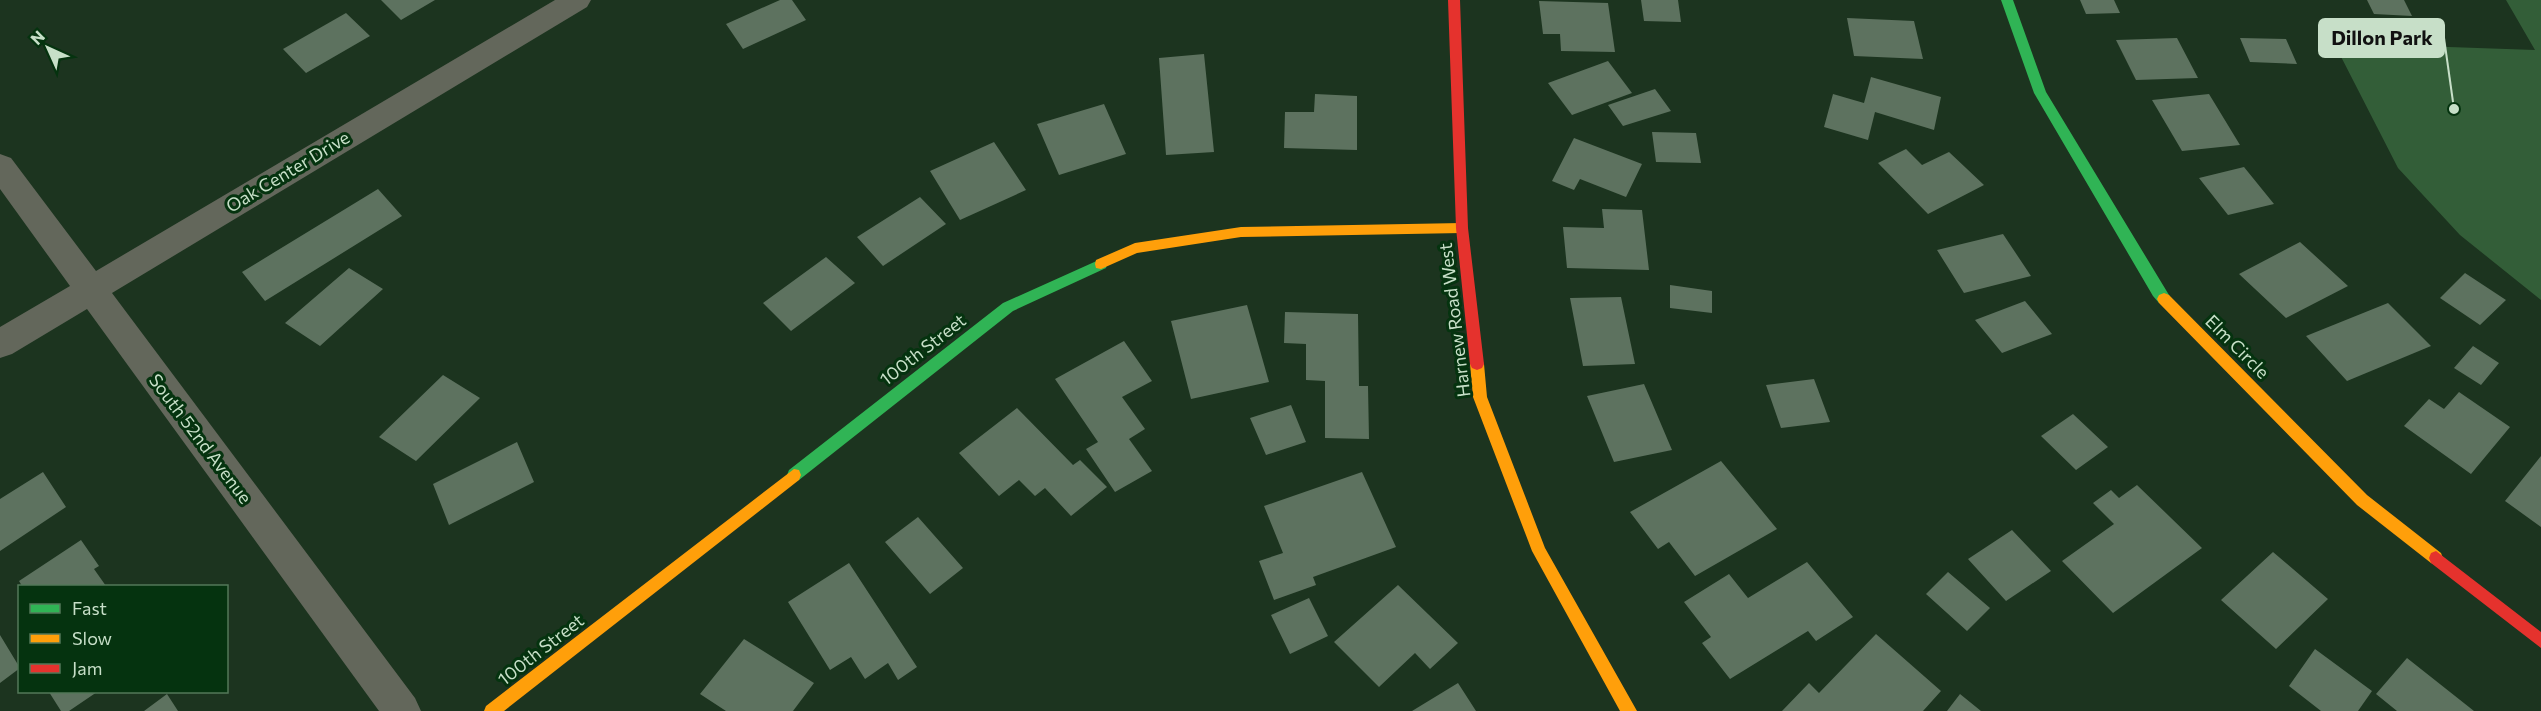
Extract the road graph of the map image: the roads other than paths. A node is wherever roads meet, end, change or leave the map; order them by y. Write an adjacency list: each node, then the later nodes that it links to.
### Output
1 (577, 0): 6 (street, Oak Center Drive)
2 (1454, 0): 5 (street, Harnew Road West)
3 (2007, 0): 8 (street, Elm Circle)
4 (0, 165): 6 (street, South 52nd Avenue)
5 (1462, 228): 10 (street, 100th Street); 11 (street, Harnew Road West)
6 (90, 290): 7 (street, Oak Center Drive); 9 (street, South 52nd Avenue)
7 (0, 344)
8 (2541, 641)
9 (402, 711)
10 (492, 711)
11 (1629, 711)

